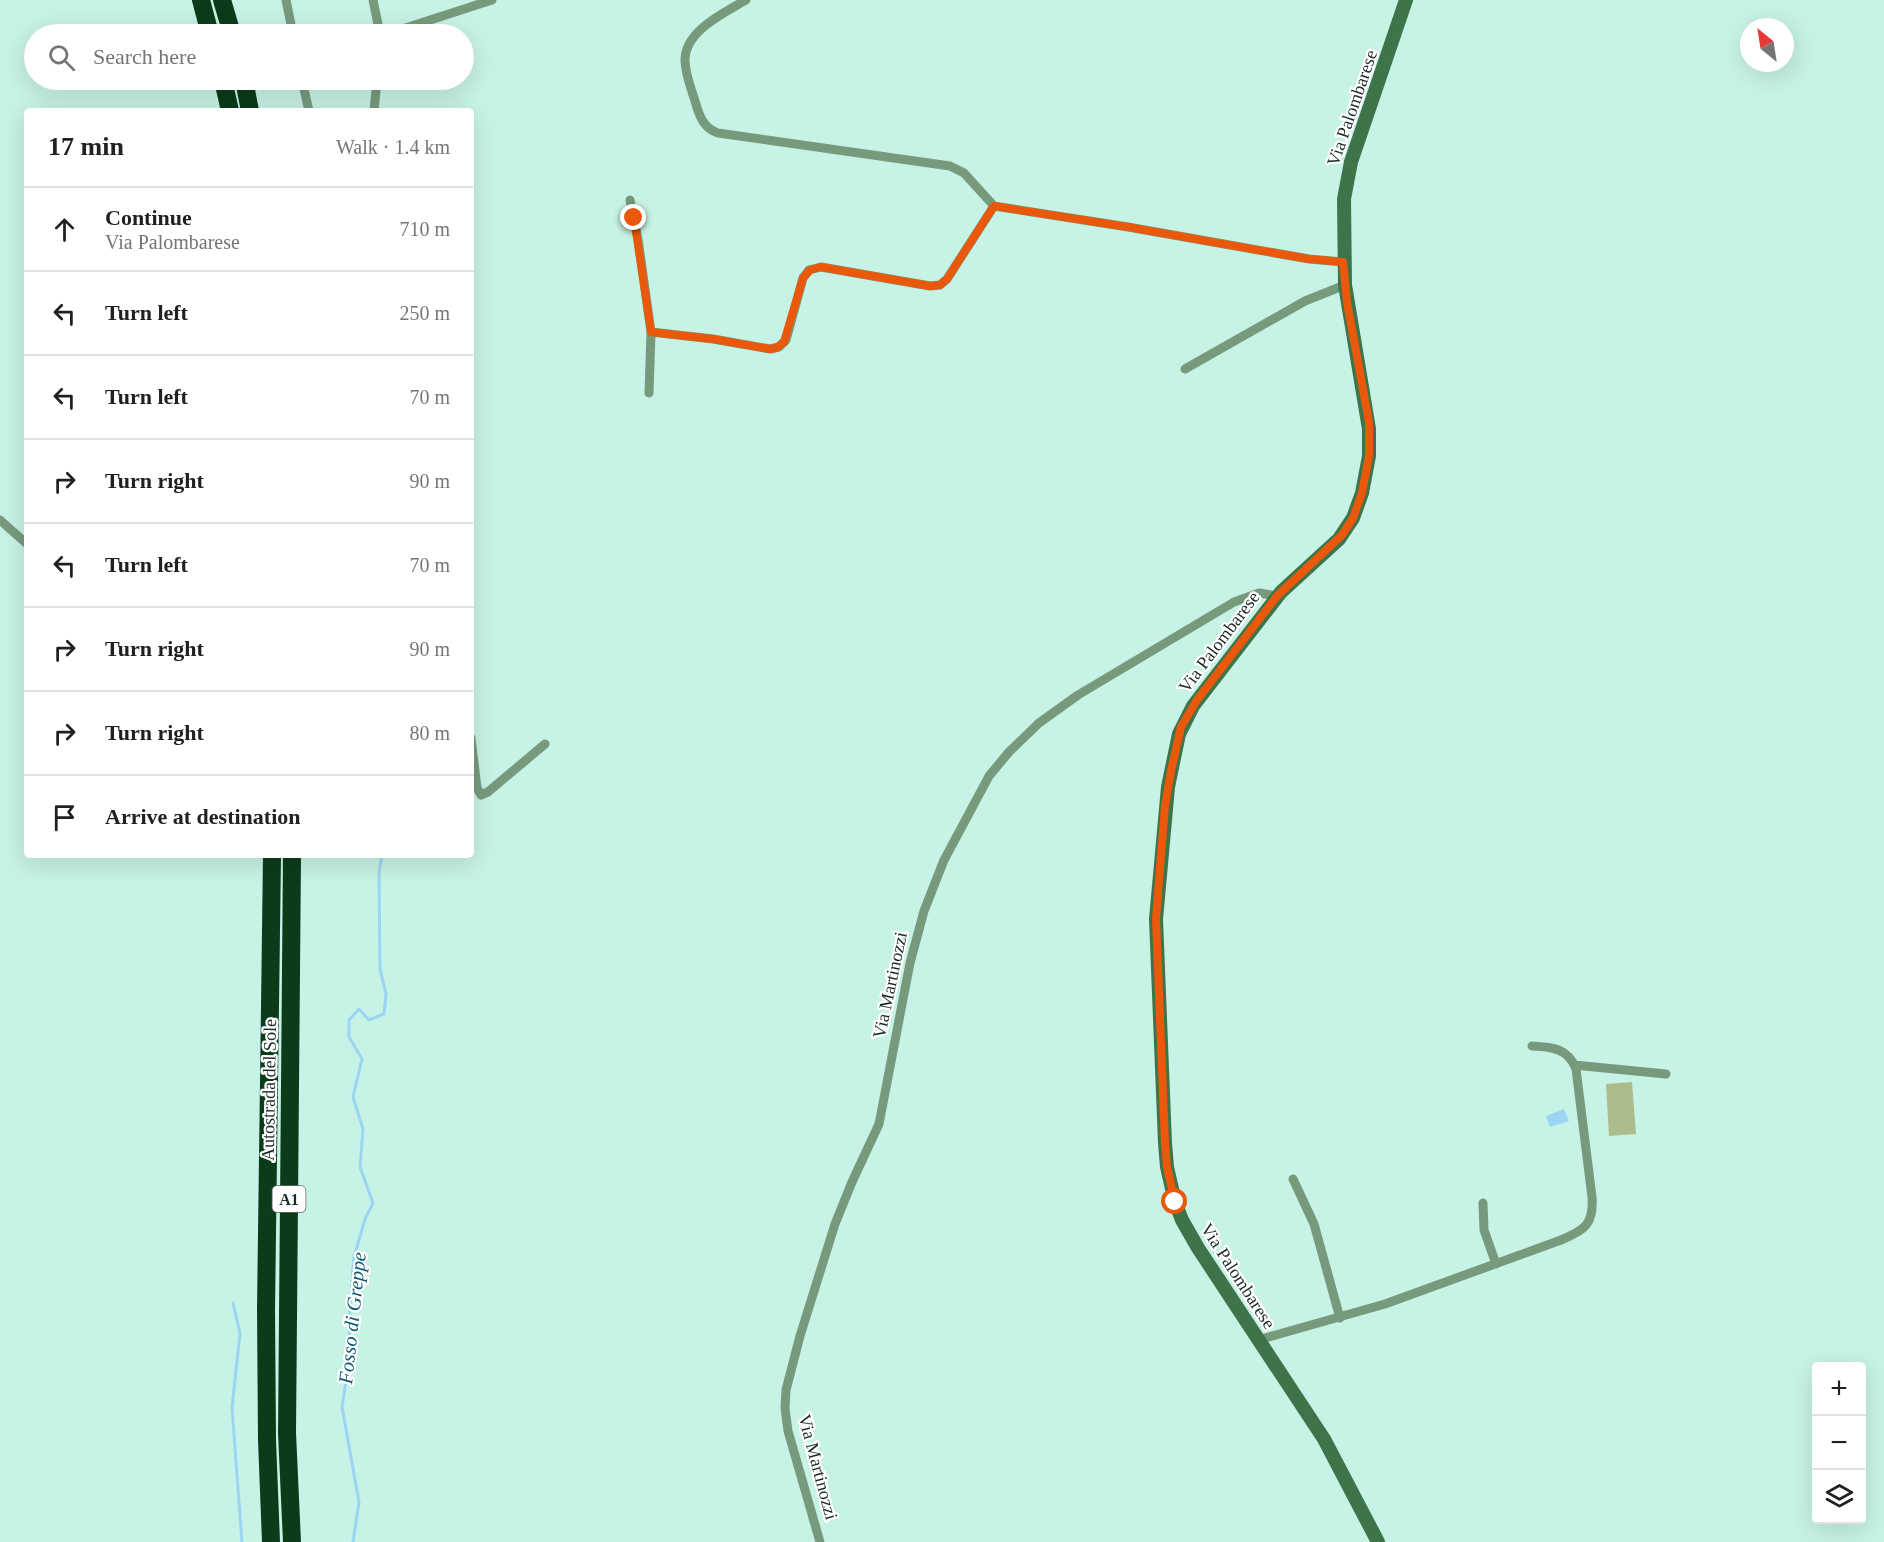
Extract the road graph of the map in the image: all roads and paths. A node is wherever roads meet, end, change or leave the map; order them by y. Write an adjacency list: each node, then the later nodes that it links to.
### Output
1 (201, 0): 8 (highway)
2 (222, 0): 9 (highway)
3 (286, 0): 10 (street)
4 (373, 0): 11 (street)
5 (492, 0): 12 (street)
6 (746, 0): 22 (street)
7 (1406, 0): 23 (main road, Via Palombarese)
8 (207, 24)
9 (229, 24)
10 (291, 24)
11 (378, 24)
12 (416, 24)
13 (225, 90): 17 (highway)
14 (246, 90): 18 (highway)
15 (304, 90): 19 (street)
16 (376, 90): 20 (street)
17 (229, 108)
18 (249, 108)
19 (308, 108)
20 (374, 108)
21 (630, 200): 25 (street)
22 (994, 206): 23 (street); 25 (street)
23 (1343, 262): 24 (main road, Via Palombarese)
24 (1345, 285): 26 (street); 30 (main road, Via Palombarese)
25 (651, 332): 27 (street)
26 (1185, 369)
27 (649, 393)
28 (0, 520): 29 (street)
29 (24, 541)
30 (1277, 596): 42 (main road, Via Palombarese); 45 (street, Via Martinozzi)
31 (545, 744): 32 (street)
32 (474, 763)
33 (272, 858): 43 (highway, Autostrada del Sole / A1)
34 (292, 858): 44 (highway, Autostrada del Sole / A1)
35 (1532, 1046): 36 (street)
36 (1574, 1065): 37 (street); 40 (street)
37 (1666, 1074)
38 (1293, 1179): 41 (street)
39 (1483, 1203): 40 (street)
40 (1496, 1264): 41 (street)
41 (1340, 1318): 42 (street)
42 (1258, 1340): 46 (main road, Via Palombarese)
43 (271, 1542)
44 (292, 1542)
45 (820, 1542)
46 (1378, 1542)

